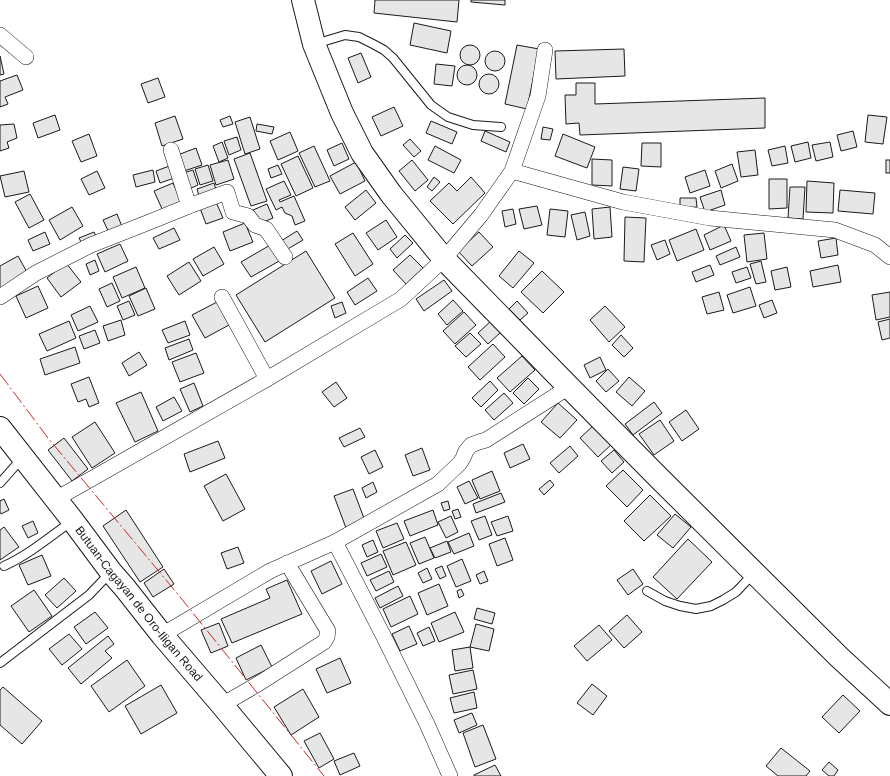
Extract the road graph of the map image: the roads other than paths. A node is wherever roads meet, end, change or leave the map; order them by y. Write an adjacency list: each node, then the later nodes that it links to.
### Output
1 (303, 0): 3 (main road)
2 (0, 35): 5 (street)
3 (314, 44): 6 (lane); 12 (main road)
4 (544, 50): 8 (street)
5 (26, 58)
6 (501, 127)
7 (171, 150): 9 (street)
8 (512, 171): 11 (street); 12 (street)
9 (189, 206): 10 (street); 13 (street)
10 (285, 257)
11 (890, 257)
12 (444, 259): 15 (street); 16 (main road)
13 (0, 297)
14 (222, 297): 15 (street)
15 (267, 379): 20 (street)
16 (569, 387): 22 (street); 26 (main road)
17 (0, 428): 18 (main road, Butuan-Cagayan de Oro-Iligan Road)
18 (23, 456): 19 (lane); 20 (main road, Butuan-Cagayan de Oro-Iligan Road)
19 (0, 482)
20 (56, 499): 21 (main road, Butuan-Cagayan de Oro-Iligan Road)
21 (72, 521): 24 (lane); 25 (main road, Butuan-Cagayan de Oro-Iligan Road)
22 (335, 542): 23 (street); 33 (street)
23 (287, 563): 28 (street); 31 (street)
24 (4, 566)
25 (111, 572): 28 (main road, Butuan-Cagayan de Oro-Iligan Road); 29 (lane)
26 (755, 572): 27 (lane); 30 (main road)
27 (647, 591)
28 (162, 635): 31 (main road, Butuan-Cagayan de Oro-Iligan Road)
29 (0, 663)
30 (890, 704)
31 (222, 705): 32 (main road, Butuan-Cagayan de Oro-Iligan Road)
32 (281, 776)
33 (450, 776)

